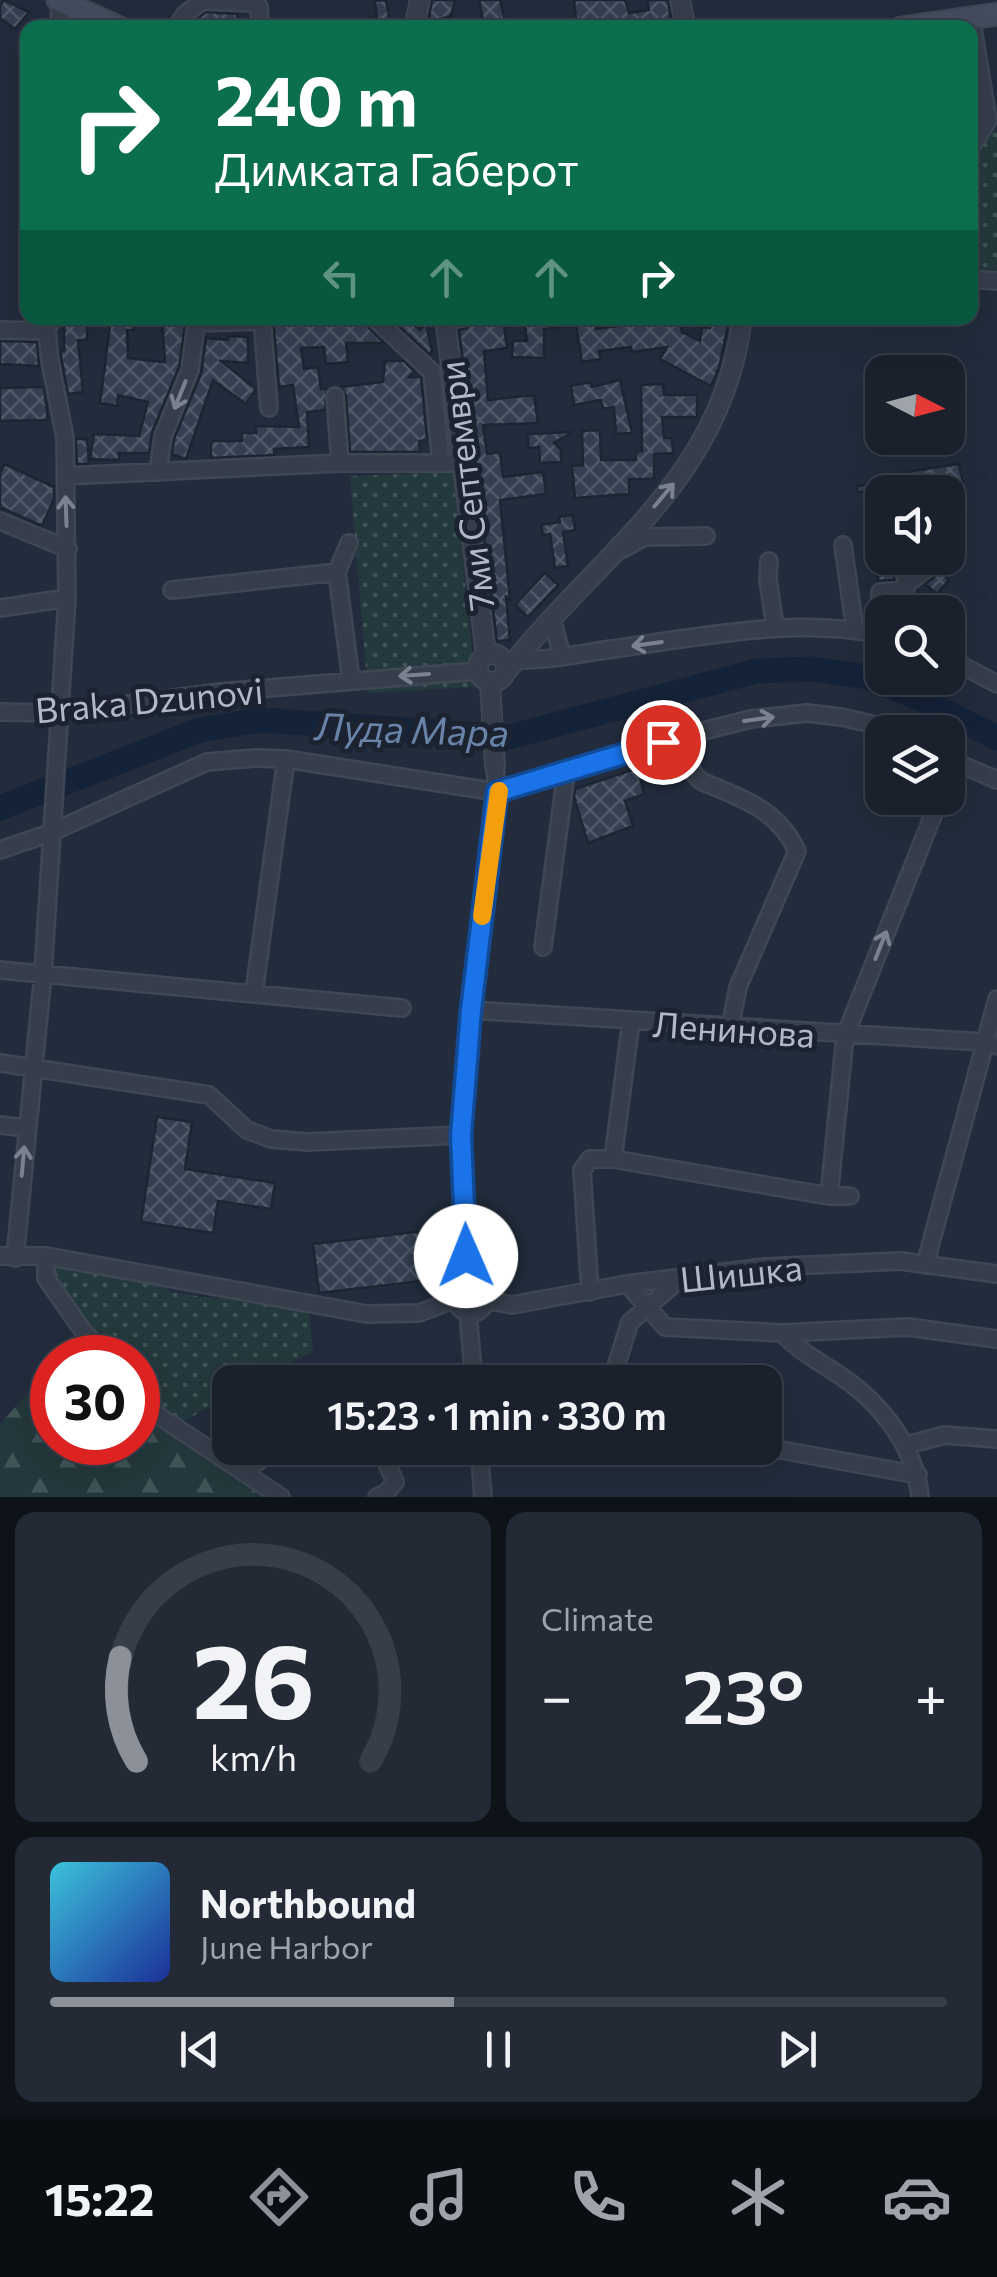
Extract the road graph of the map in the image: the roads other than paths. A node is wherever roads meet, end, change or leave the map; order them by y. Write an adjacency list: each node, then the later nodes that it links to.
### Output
1 (59, 0): 5 (main road)
2 (203, 0): 6 (street); 7 (street)
3 (997, 14): 4 (main road)
4 (972, 18): 8 (main road)
5 (103, 20)
6 (181, 20)
7 (260, 20)
8 (958, 20)
9 (978, 49): 10 (street)
10 (993, 127)
11 (41, 325): 18 (street)
12 (49, 325): 25 (street)
13 (195, 325): 24 (street, one-way to 24)
14 (263, 325): 20 (street)
15 (382, 325): 22 (street)
16 (452, 325): 23 (street, 7ми Септември)
17 (741, 325): 31 (street, one-way to 17)
18 (0, 330)
19 (335, 396): 21 (street)
20 (270, 408)
21 (340, 463): 22 (street); 24 (street)
22 (440, 463): 23 (street)
23 (462, 463): 46 (street, 7ми Септември)
24 (158, 472): 25 (street)
25 (66, 476): 30 (street, one-way to 25)
26 (0, 520): 30 (street)
27 (706, 536): 31 (street)
28 (349, 543): 33 (street)
29 (842, 545): 43 (street)
30 (68, 549): 39 (street)
31 (612, 556): 41 (street)
32 (769, 561): 42 (street)
33 (338, 572): 37 (street); 48 (street)
34 (905, 575): 36 (street)
35 (922, 575): 36 (street)
36 (908, 583): 38 (street)
37 (172, 590)
38 (880, 595)
39 (68, 598): 40 (street); 51 (street)
40 (0, 608)
41 (552, 619): 45 (street); 46 (street)
42 (775, 627): 43 (street, Braka Dzunovi); 45 (street, Braka Dzunovi, one-way to 45)
43 (855, 630): 44 (street, Braka Dzunovi)
44 (865, 632)
45 (562, 656): 46 (street, Braka Dzunovi)
46 (497, 667): 48 (street, Braka Dzunovi, one-way to 48); 55 (street, 7ми Септември)
47 (965, 667): 49 (street)
48 (351, 680): 51 (street, Braka Dzunovi)
49 (997, 684)
50 (0, 712): 51 (street, Braka Dzunovi)
51 (58, 720): 61 (street)
52 (865, 722): 53 (street, one-way to 52)
53 (684, 736): 57 (street); 71 (street)
54 (286, 759): 59 (street); 61 (street); 66 (street)
55 (496, 766): 59 (street)
56 (965, 767): 58 (street)
57 (566, 773): 59 (street); 63 (street)
58 (997, 780)
59 (497, 792): 69 (street)
60 (933, 815): 72 (street, one-way to 60)
61 (50, 827): 62 (street); 65 (street)
62 (0, 850)
63 (543, 948)
64 (0, 970): 65 (street)
65 (43, 974): 66 (street); 75 (street)
66 (254, 994): 68 (street)
67 (997, 1000): 73 (street)
68 (402, 1008)
69 (471, 1010): 70 (street, Ленинова); 78 (street)
70 (631, 1021): 71 (street, Ленинова); 79 (street)
71 (730, 1028): 72 (street, Ленинова)
72 (845, 1036): 73 (street, Ленинова); 80 (street)
73 (990, 1044): 84 (street)
74 (0, 1063): 75 (street)
75 (34, 1066): 77 (street); 78 (street)
76 (0, 1125): 77 (street)
77 (26, 1128): 83 (street, one-way to 77)
78 (461, 1135): 87 (street)
79 (613, 1159): 80 (street); 89 (street)
80 (829, 1196): 81 (street)
81 (850, 1196)
82 (46, 1256): 83 (street); 90 (street); 95 (street)
83 (8, 1257)
84 (925, 1264): 85 (street, Шишка); 86 (street, Шишка)
85 (997, 1274)
86 (681, 1278): 88 (street, Шишка); 92 (street)
87 (467, 1283): 90 (street); 91 (street)
88 (627, 1284): 89 (street, Шишка); 92 (street)
89 (590, 1292): 91 (street, Шишка)
90 (456, 1299): 93 (street)
91 (487, 1300): 93 (street)
92 (647, 1309): 94 (street); 98 (street)
93 (468, 1313): 97 (street)
94 (782, 1334): 96 (street); 101 (street)
95 (87, 1335)
96 (997, 1339)
97 (473, 1365)
98 (616, 1365)
99 (160, 1417): 106 (street)
100 (997, 1438): 101 (street)
101 (907, 1445): 107 (street)
102 (782, 1450): 107 (street)
103 (253, 1465): 106 (street)
104 (388, 1465): 109 (street)
105 (480, 1465): 110 (street)
106 (245, 1471): 108 (street)
107 (918, 1475): 111 (street)
108 (281, 1497)
109 (376, 1497)
110 (483, 1497)
111 (920, 1497)

